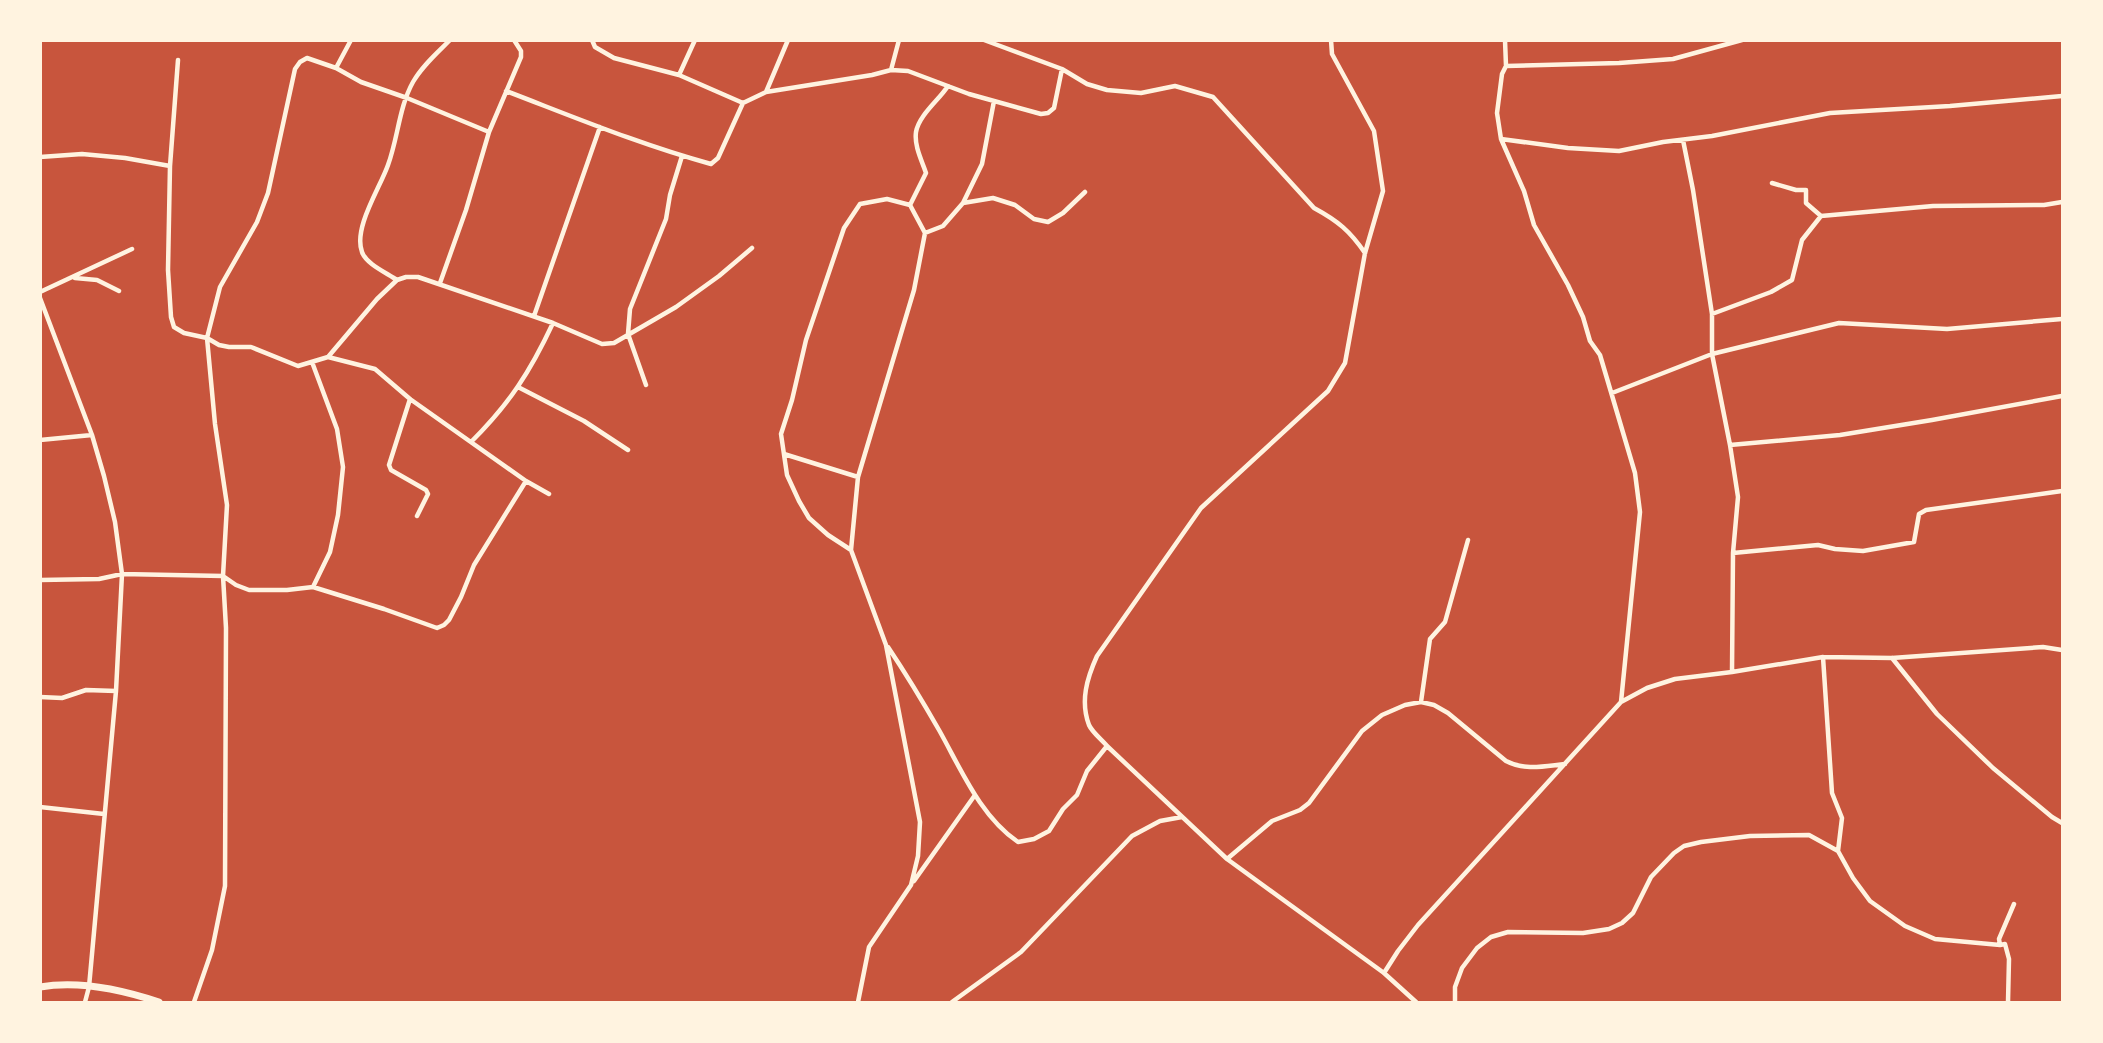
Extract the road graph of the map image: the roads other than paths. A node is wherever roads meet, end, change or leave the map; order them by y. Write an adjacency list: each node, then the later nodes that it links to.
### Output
1 (351, 40): 14 (street)
2 (450, 40): 22 (street)
3 (514, 40): 19 (street)
4 (592, 40): 17 (street)
5 (695, 40): 17 (street)
6 (788, 40): 20 (street)
7 (899, 40): 16 (street)
8 (984, 40): 15 (street)
9 (1331, 40): 41 (street)
10 (1505, 40): 13 (street)
11 (1742, 40): 13 (street)
12 (178, 60): 31 (street)
13 (1506, 66): 27 (street)
14 (336, 68): 22 (street); 53 (street)
15 (1062, 69): 23 (street); 41 (street)
16 (891, 70): 18 (street); 20 (street)
17 (679, 75): 24 (street)
18 (948, 86): 23 (street); 36 (street)
19 (506, 91): 25 (street); 26 (street)
20 (766, 92): 24 (street)
21 (2062, 96): 28 (street)
22 (407, 98): 26 (street); 43 (street)
23 (994, 101): 35 (street)
24 (742, 103): 29 (street)
25 (600, 128): 29 (street); 49 (street)
26 (489, 132): 44 (street)
27 (1502, 139): 28 (street); 59 (street)
28 (1683, 140): 48 (street)
29 (681, 156): 52 (street)
30 (40, 158): 31 (street)
31 (170, 166): 53 (street)
32 (1772, 183): 37 (street)
33 (1085, 192): 35 (street)
34 (2062, 202): 37 (street)
35 (963, 203): 38 (street)
36 (910, 206): 38 (street); 67 (street)
37 (1821, 216): 48 (street)
38 (926, 233): 68 (street)
39 (752, 248): 52 (street)
40 (132, 249): 42 (street)
41 (1365, 253): 89 (street)
42 (72, 278): 45 (street); 46 (street)
43 (398, 280): 44 (street); 55 (street)
44 (440, 284): 49 (street)
45 (119, 291)
46 (40, 292)
47 (40, 298): 62 (street)
48 (1712, 314): 54 (street)
49 (534, 316): 51 (street)
50 (2062, 319): 54 (street)
51 (553, 323): 52 (street); 58 (street)
52 (628, 334): 57 (street)
53 (207, 338): 56 (street); 77 (street)
54 (1712, 354): 59 (street); 65 (street)
55 (328, 357): 56 (street); 61 (street)
56 (312, 362): 79 (street)
57 (646, 385)
58 (518, 387): 64 (street); 66 (street)
59 (1612, 393): 88 (street)
60 (2062, 396): 65 (street)
61 (410, 399): 64 (street); 72 (street)
62 (92, 435): 63 (street); 76 (street)
63 (40, 440)
64 (471, 442): 69 (street)
65 (1730, 445): 75 (street)
66 (628, 450)
67 (784, 454): 68 (street); 74 (street)
68 (858, 477): 74 (street)
69 (526, 481): 71 (street); 79 (street)
70 (2062, 491): 75 (street)
71 (549, 494)
72 (417, 516)
73 (1468, 540): 87 (street)
74 (851, 550): 80 (street)
75 (1733, 553): 84 (street)
76 (122, 574): 77 (street); 78 (street); 85 (street)
77 (223, 576): 79 (street); 106 (street)
78 (40, 580)
79 (313, 587)
80 (886, 645): 91 (street); 98 (street)
81 (2062, 650): 83 (street)
82 (1823, 657): 83 (street); 84 (street); 96 (street)
83 (1892, 658): 95 (street)
84 (1732, 672): 88 (street)
85 (116, 691): 86 (street); 93 (street)
86 (40, 697)
87 (1421, 702): 90 (street); 97 (street)
88 (1621, 702): 90 (street)
89 (1107, 746): 91 (street); 94 (street)
90 (1565, 764): 101 (street)
91 (975, 795): 98 (street)
92 (40, 807): 93 (street)
93 (104, 814): 103 (street)
94 (1182, 817): 97 (street); 108 (street)
95 (2062, 823)
96 (1838, 851): 100 (street); 110 (street)
97 (1227, 859): 101 (street)
98 (911, 885): 107 (street)
99 (2014, 904): 100 (street)
100 (2000, 945): 111 (street)
101 (1384, 973): 109 (street)
102 (40, 987): 103 (main road)
103 (89, 987): 104 (street); 105 (main road)
104 (85, 1002)
105 (159, 1002)
106 (194, 1002)
107 (858, 1002)
108 (952, 1002)
109 (1416, 1002)
110 (1455, 1002)
111 (2008, 1002)

